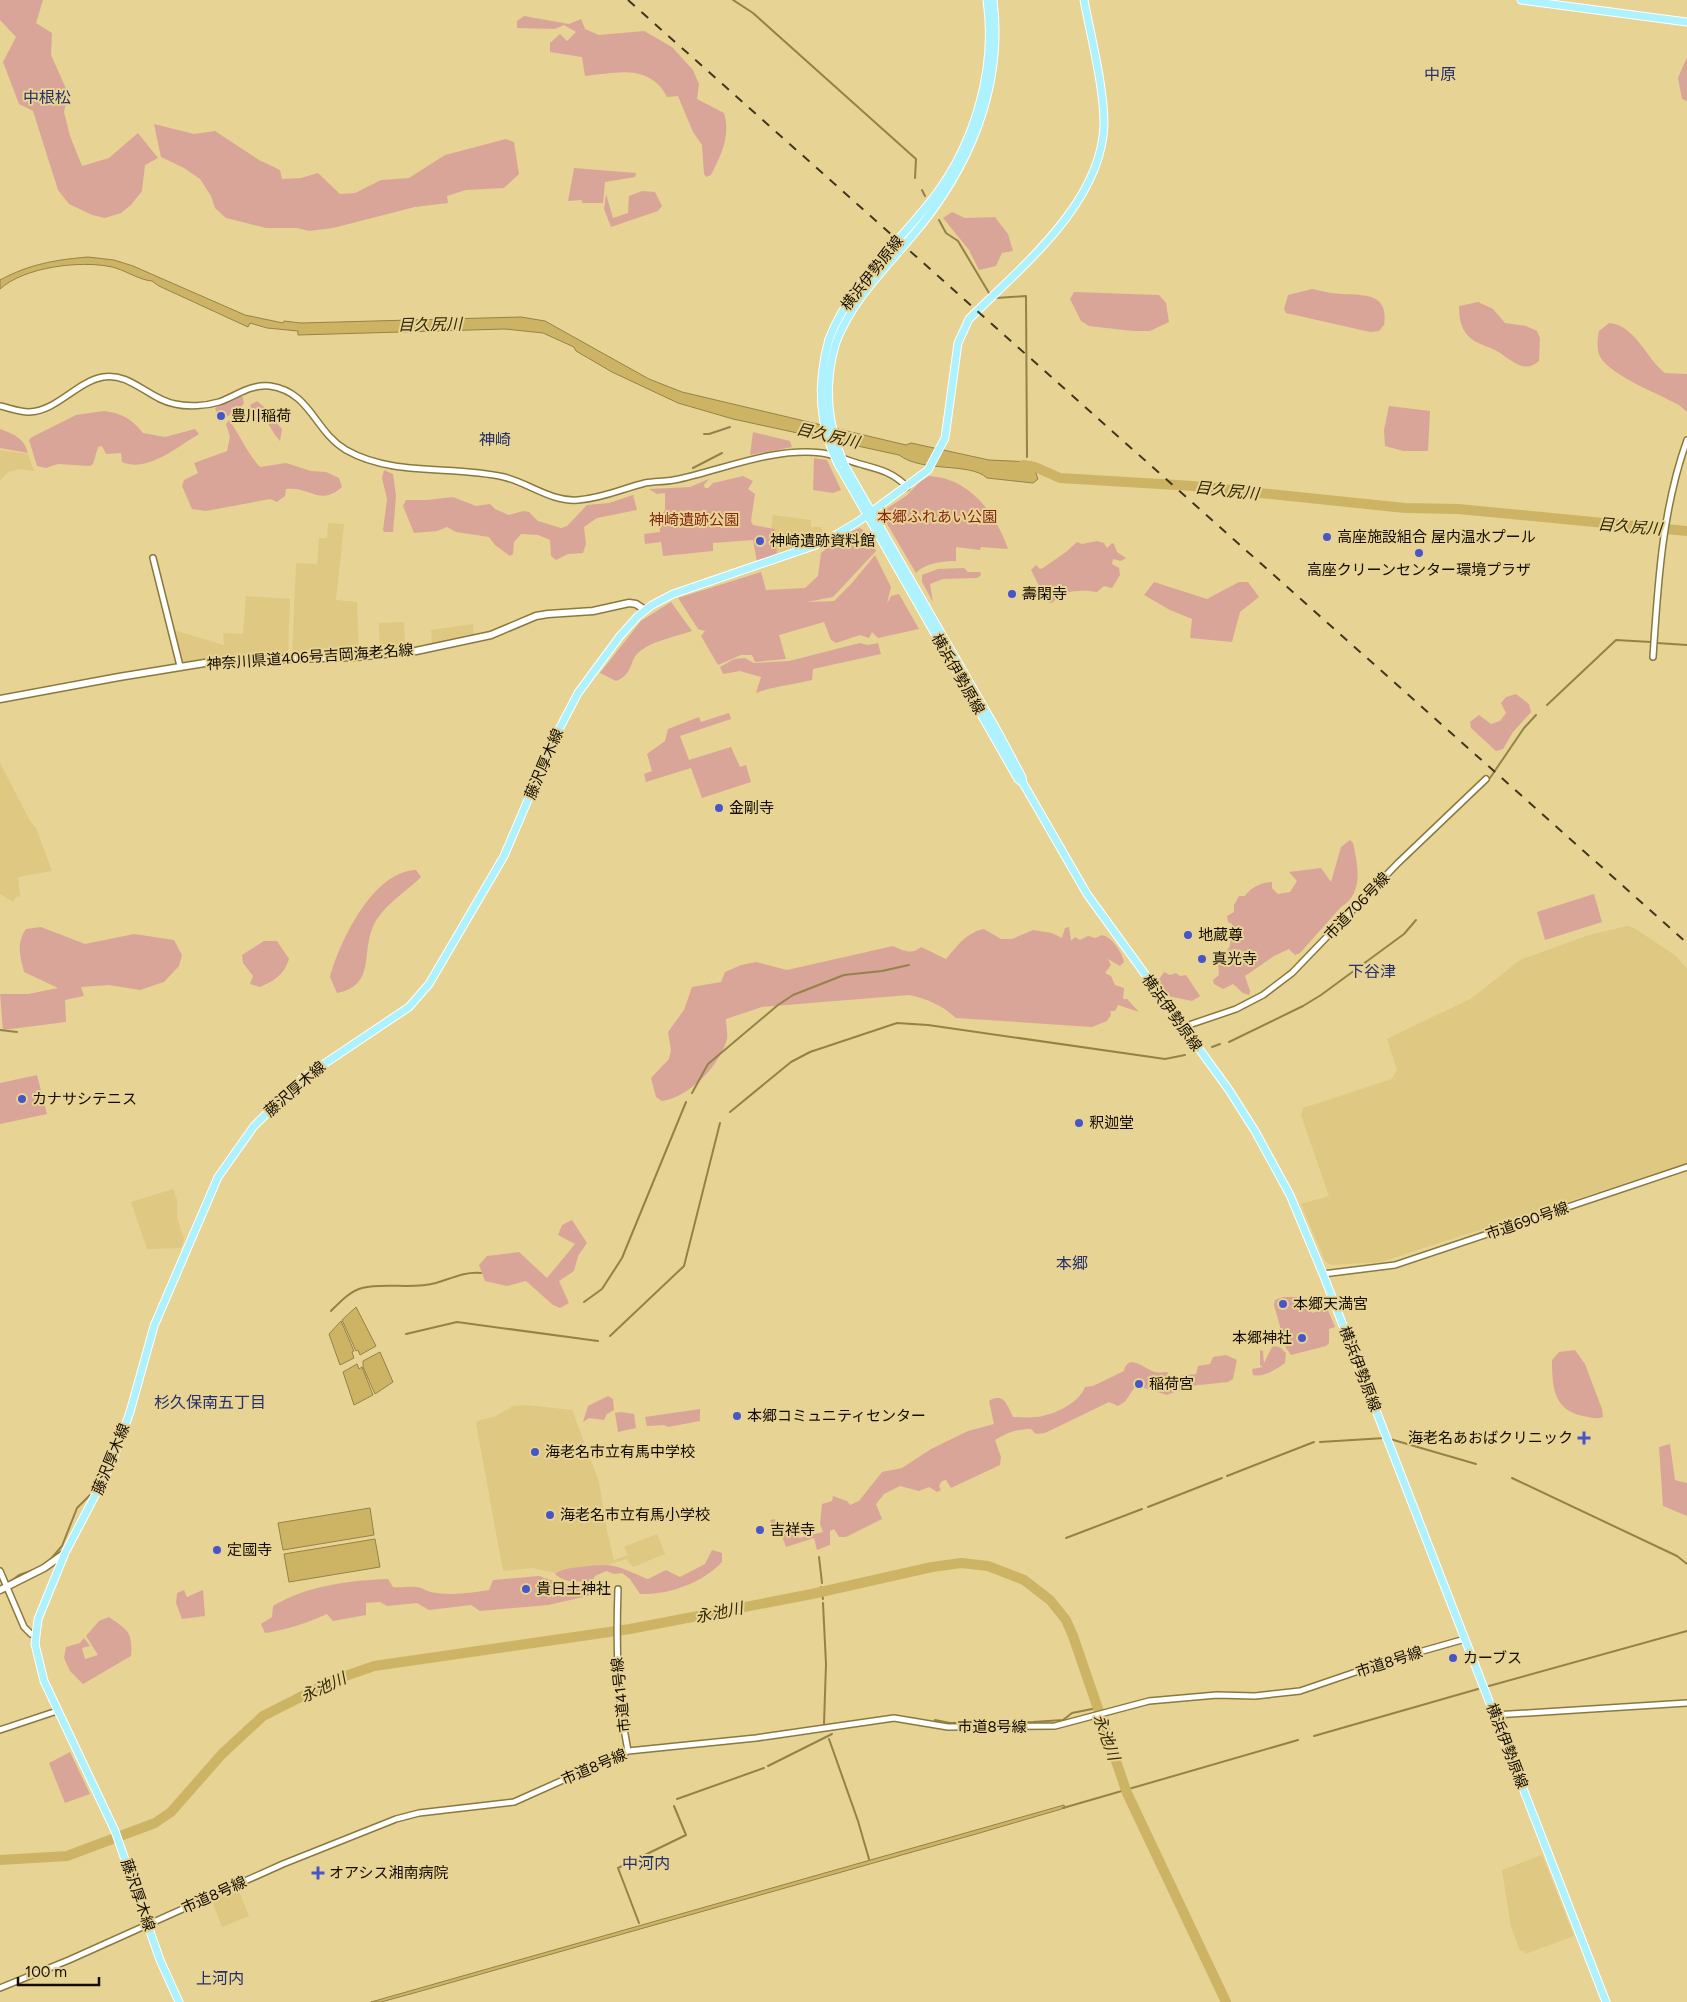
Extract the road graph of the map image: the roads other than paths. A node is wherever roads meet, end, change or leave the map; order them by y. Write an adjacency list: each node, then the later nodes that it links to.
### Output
1 (987, 0): 6 (main road, 横浜伊勢原線)
2 (994, 0): 6 (main road, 横浜伊勢原線)
3 (1084, 0): 9 (main road)
4 (1521, 0): 5 (main road)
5 (1687, 22)
6 (832, 341): 10 (main road, 横浜伊勢原線, bridge)
7 (0, 406): 9 (street)
8 (1687, 440): 13 (street)
9 (907, 487): 10 (main road)
10 (869, 513): 12 (main road, 藤沢厚木線); 17 (main road, 横浜伊勢原線)
11 (154, 558): 14 (street)
12 (645, 610): 14 (main road, 神奈川県道406号吉岡海老名線); 20 (main road, 藤沢厚木線)
13 (1653, 657)
14 (180, 666): 15 (main road, 神奈川県道406号吉岡海老名線)
15 (0, 699)
16 (1486, 779): 17 (street, 市道706号線)
17 (1182, 1027): 19 (main road, 横浜伊勢原線)
18 (1687, 1167): 19 (street, 市道690号線)
19 (1323, 1274): 25 (main road, 横浜伊勢原線)
20 (66, 1553): 22 (main road); 24 (main road, 藤沢厚木線)
21 (0, 1570): 22 (street)
22 (3, 1589): 24 (street)
23 (618, 1589): 30 (street, 市道41号線)
24 (36, 1634): 27 (main road, 藤沢厚木線)
25 (1465, 1639): 28 (main road, 横浜伊勢原線); 30 (street, 市道8号線)
26 (1687, 1703): 28 (street)
27 (56, 1711): 29 (street); 31 (main road, 藤沢厚木線)
28 (1495, 1715): 34 (main road, 横浜伊勢原線)
29 (0, 1730)
30 (628, 1751): 31 (street, 市道8号線)
31 (148, 1925): 32 (street, 市道8号線); 33 (main road, 藤沢厚木線)
32 (0, 1988)
33 (179, 2002)
34 (1606, 2002)

